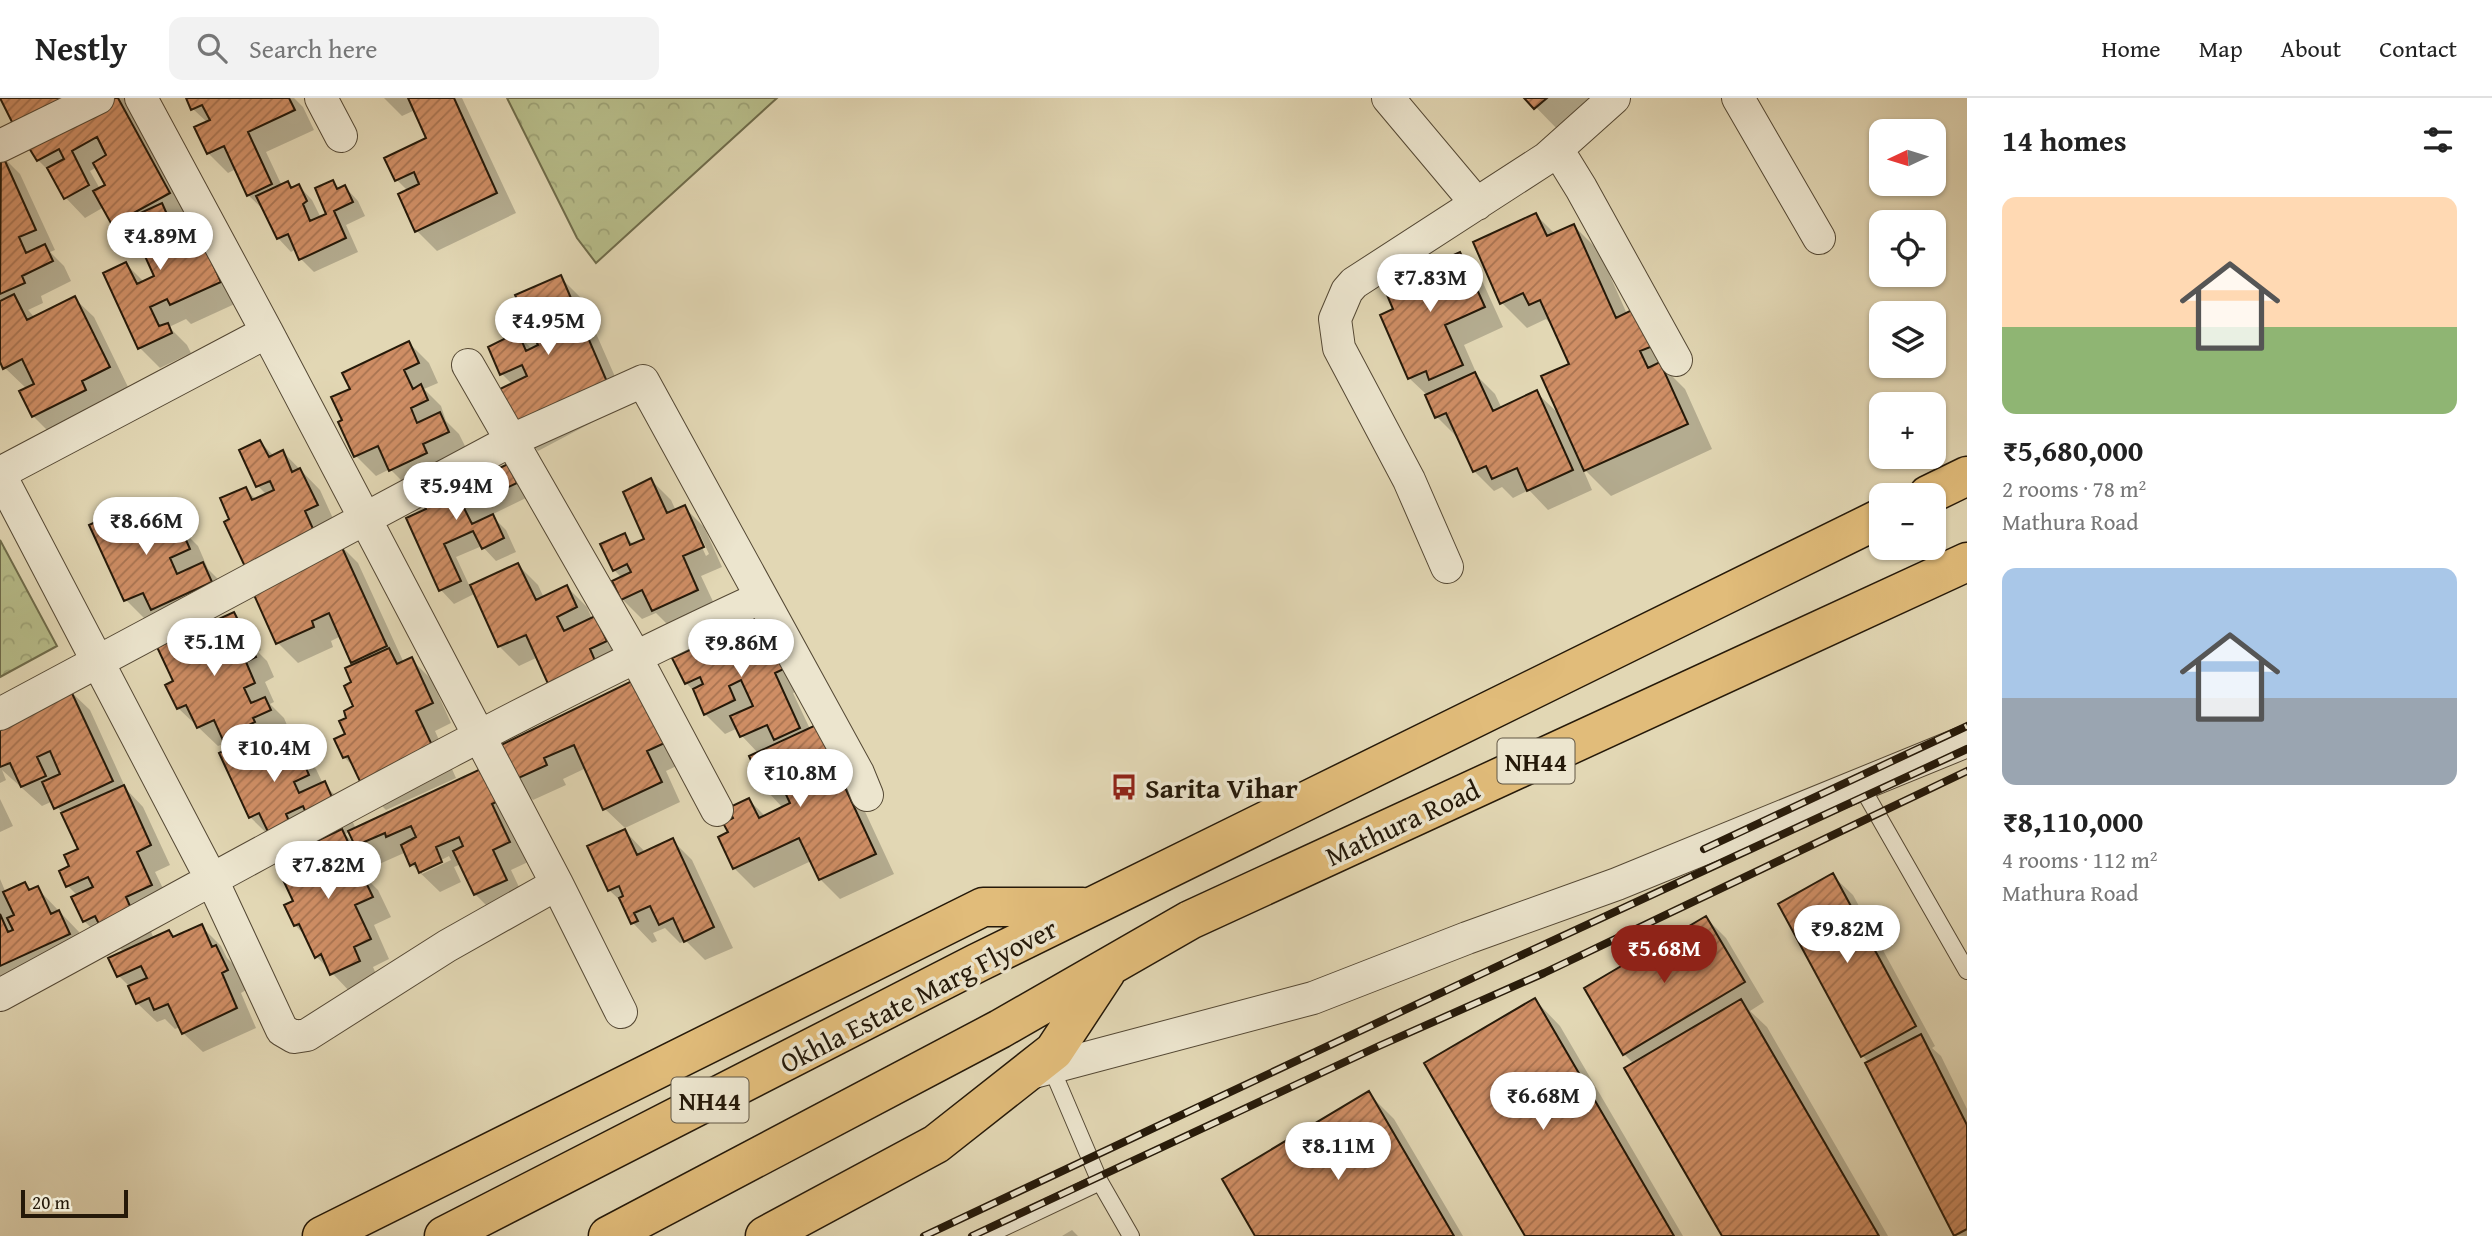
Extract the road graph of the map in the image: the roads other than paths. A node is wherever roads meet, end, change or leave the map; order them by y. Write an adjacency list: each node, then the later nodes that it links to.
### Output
1 (97, 98): 8 (street)
2 (141, 98): 12 (street)
3 (321, 98): 7 (street)
4 (1388, 98): 10 (street)
5 (1614, 98): 9 (street)
6 (1738, 98): 11 (street)
7 (341, 135)
8 (0, 146)
9 (1557, 149): 10 (street); 13 (street)
10 (1477, 204): 22 (street)
11 (1819, 238)
12 (267, 332): 16 (street); 19 (street)
13 (1676, 360)
14 (468, 365): 15 (street)
15 (512, 440): 19 (street); 23 (street); 24 (street)
16 (0, 474): 25 (street)
17 (1967, 476): 18 (highway)
18 (1946, 486)
19 (364, 517): 25 (street); 27 (street)
20 (1869, 525): 34 (highway, NH44)
21 (1967, 562): 35 (highway, Mathura Road / NH44)
22 (1447, 567)
23 (760, 598): 24 (street); 30 (street)
24 (635, 656): 27 (street); 31 (street)
25 (97, 661): 26 (street); 32 (street)
26 (0, 714)
27 (479, 737): 32 (street); 33 (street)
28 (1967, 741): 29 (street)
29 (1860, 784): 36 (lane); 39 (street)
30 (867, 795)
31 (717, 810)
32 (212, 880): 33 (street); 37 (street)
33 (557, 884): 38 (street)
34 (1093, 907): 41 (highway); 42 (highway, Okhla Estate Marg Flyover / NH44)
35 (1109, 968): 39 (highway); 43 (highway, NH44)
36 (1967, 971)
37 (0, 995)
38 (621, 1012)
39 (1038, 1070): 40 (lane); 44 (highway)
40 (1100, 1182): 45 (lane); 46 (lane)
41 (322, 1236)
42 (444, 1236)
43 (608, 1236)
44 (765, 1236)
45 (986, 1236)
46 (1131, 1236)

